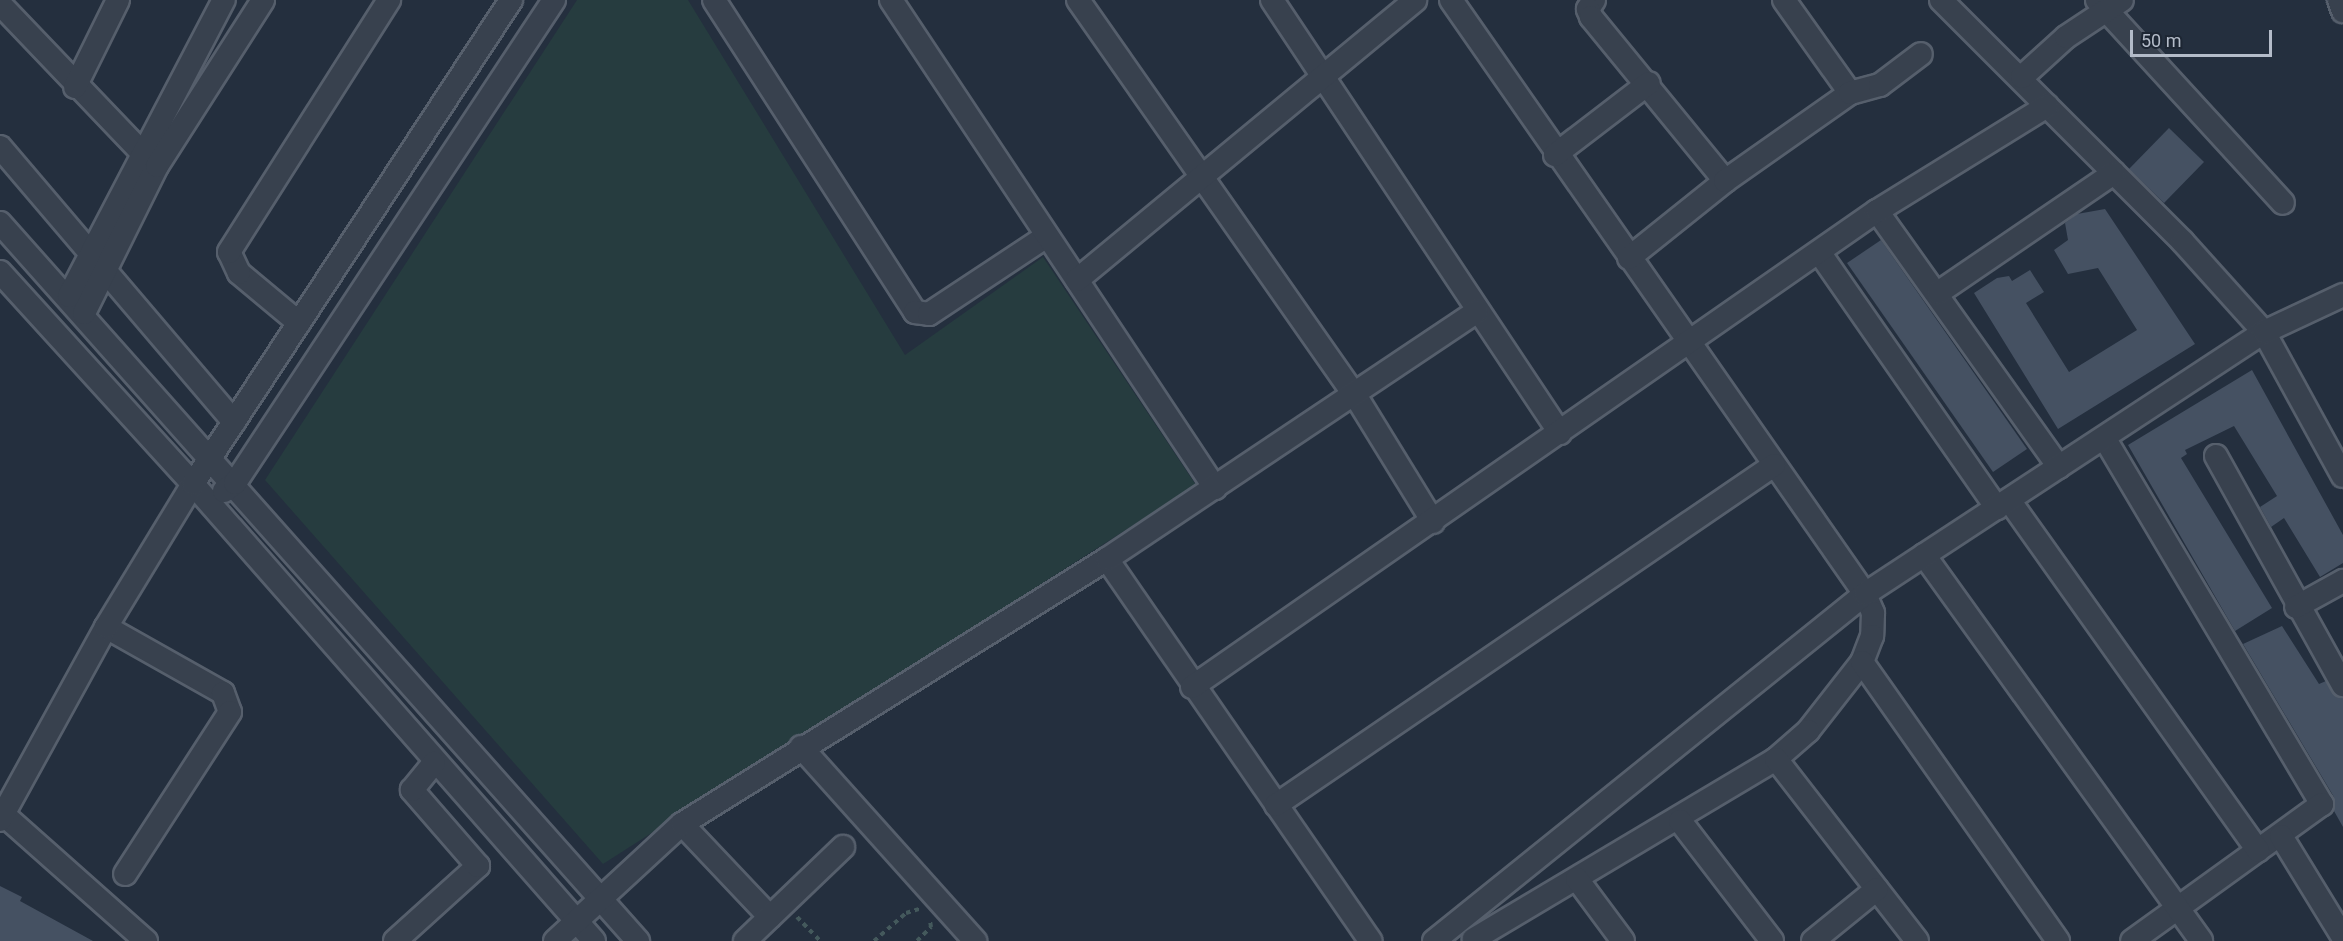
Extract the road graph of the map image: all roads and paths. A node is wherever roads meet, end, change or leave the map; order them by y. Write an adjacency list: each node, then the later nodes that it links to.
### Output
1 (118, 0): 24 (street)
2 (224, 0): 29 (street)
3 (263, 0): 29 (street)
4 (389, 0): 48 (street)
5 (511, 0): 48 (street)
6 (554, 0): 60 (street)
7 (714, 0): 36 (street)
8 (891, 0): 36 (street)
9 (1078, 0): 31 (street)
10 (1272, 0): 22 (street)
11 (1415, 0): 22 (street)
12 (1451, 0): 28 (street)
13 (1594, 0): 23 (street)
14 (1941, 0): 21 (street)
15 (2339, 0): 19 (street)
16 (1790, 2): 25 (street)
17 (2108, 3): 21 (street); 33 (street)
18 (0, 4): 24 (street)
19 (2343, 11)
20 (1921, 54): 25 (street)
21 (2022, 77): 26 (street)
22 (1324, 78): 31 (street); 46 (street)
23 (1649, 83): 28 (street); 32 (street)
24 (75, 87): 29 (street)
25 (1850, 93): 32 (street)
26 (2047, 106): 30 (street); 34 (street)
27 (0, 147): 37 (street)
28 (1556, 155): 39 (street)
29 (150, 161): 37 (street); 40 (street)
30 (2114, 173): 43 (street); 49 (street)
31 (1201, 178): 42 (street); 51 (street)
32 (1725, 181): 39 (street)
33 (2283, 203)
34 (1877, 211): 38 (street); 43 (street)
35 (0, 223): 45 (street)
36 (1047, 236): 42 (street)
37 (91, 252): 40 (street); 45 (street)
38 (1819, 252): 50 (street); 64 (street)
39 (1629, 258): 50 (street)
40 (108, 270): 47 (street); 52 (street)
41 (1, 274): 61 (street)
42 (1077, 280): 62 (street)
43 (1938, 293): 58 (street)
44 (2343, 295): 49 (street)
45 (69, 296): 47 (street)
46 (1477, 311): 51 (street); 53 (street)
47 (84, 313): 55 (street)
48 (298, 323): 52 (street)
49 (2264, 332): 54 (street); 59 (street)
50 (1687, 344): 53 (street); 57 (street)
51 (1355, 395): 62 (street); 66 (street)
52 (234, 422): 55 (street)
53 (1560, 433): 66 (street)
54 (2104, 439): 58 (street); 83 (street)
55 (211, 456): 60 (street); 61 (street)
56 (2216, 456): 71 (street)
57 (1774, 465): 70 (street); 79 (street)
58 (2060, 467): 64 (street)
59 (2343, 476)
60 (235, 483): 63 (street); 91 (street)
61 (193, 484): 63 (street); 65 (street)
62 (1215, 488): 68 (street)
63 (209, 503): 65 (street); 78 (street)
64 (2003, 504): 67 (street); 86 (street)
65 (172, 518): 72 (street)
66 (1433, 522): 75 (street)
67 (1924, 555): 70 (street); 92 (street)
68 (1107, 559): 75 (street); 76 (street)
69 (2343, 581): 71 (street)
70 (1865, 594): 73 (street); 96 (street)
71 (2296, 607): 74 (street)
72 (106, 627): 80 (street); 88 (street)
73 (1862, 662): 77 (street); 114 (street)
74 (2343, 685)
75 (1192, 687): 79 (street)
76 (801, 747): 82 (street); 107 (street)
77 (1776, 759): 81 (street); 90 (street)
78 (434, 763): 84 (street); 87 (street)
79 (1276, 805): 108 (street)
80 (2, 818): 99 (street)
81 (1680, 820): 89 (street); 111 (street)
82 (682, 824): 91 (street); 93 (street)
83 (2281, 836): 86 (street); 97 (street)
84 (505, 843): 87 (street); 95 (street)
85 (843, 847): 93 (street)
86 (2258, 850): 92 (street)
87 (478, 866): 100 (street)
88 (125, 874)
89 (1577, 879): 98 (street); 110 (street)
90 (1877, 889): 112 (street); 113 (street)
91 (600, 898): 95 (street); 103 (street)
92 (2180, 905): 115 (street); 116 (street)
93 (777, 910): 104 (street); 105 (path)
94 (926, 915): 106 (path)
95 (577, 921): 101 (street); 102 (street)
96 (1460, 921): 98 (street); 109 (street)
97 (2340, 923)
98 (1474, 940)
99 (146, 941)
100 (395, 941)
101 (555, 941)
102 (594, 941)
103 (638, 941)
104 (745, 941)
105 (820, 941)
106 (874, 941)
107 (975, 941)
108 (1371, 941)
109 (1434, 941)
110 (1623, 941)
111 (1772, 941)
112 (1814, 941)
113 (1917, 941)
114 (2058, 941)
115 (2132, 941)
116 (2201, 941)

